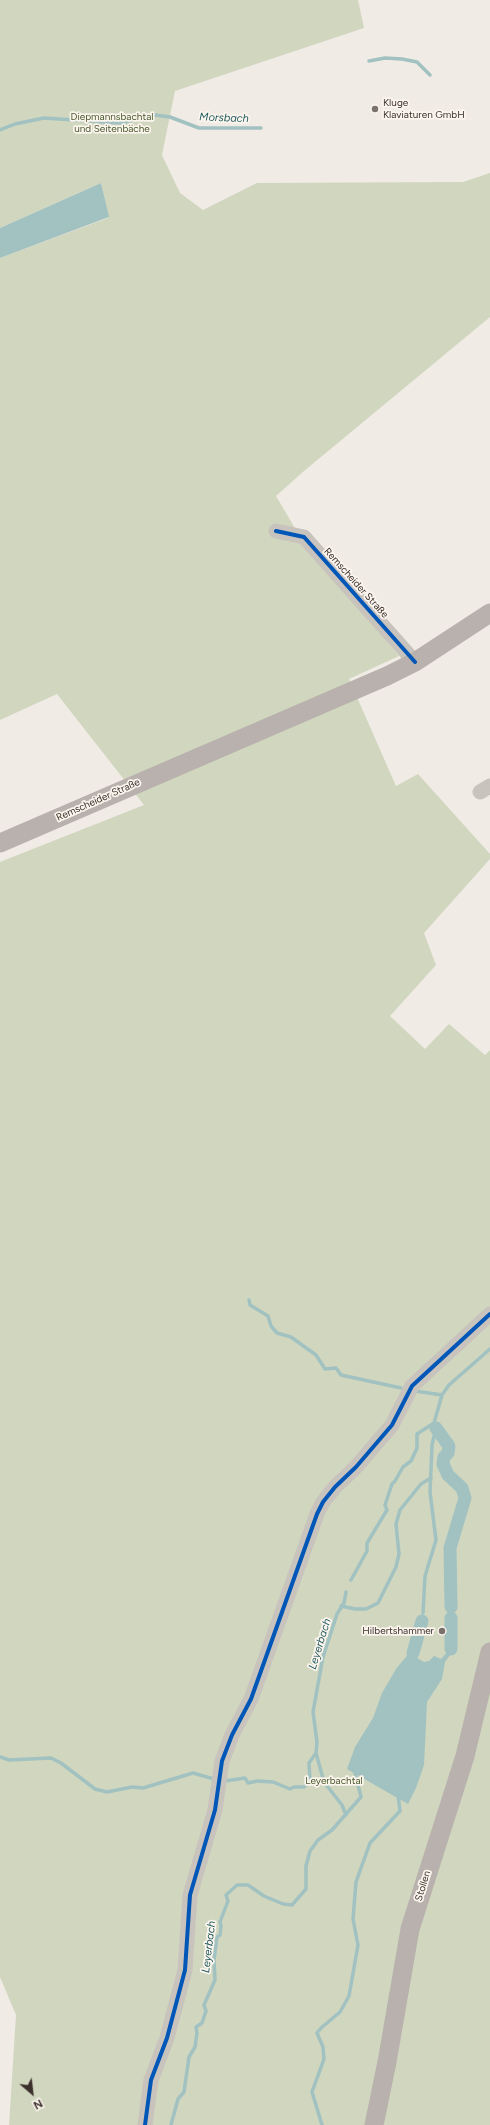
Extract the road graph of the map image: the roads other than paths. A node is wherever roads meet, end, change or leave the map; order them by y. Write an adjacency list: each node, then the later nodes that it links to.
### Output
1 (276, 531): 3 (street, Remscheider Straße)
2 (490, 613): 3 (main road, Remscheider Straße)
3 (415, 662): 4 (main road, Remscheider Straße)
4 (0, 843)
5 (490, 1314): 7 (street)
6 (490, 1652): 8 (main road, Stollen)
7 (145, 2125)
8 (374, 2125)

